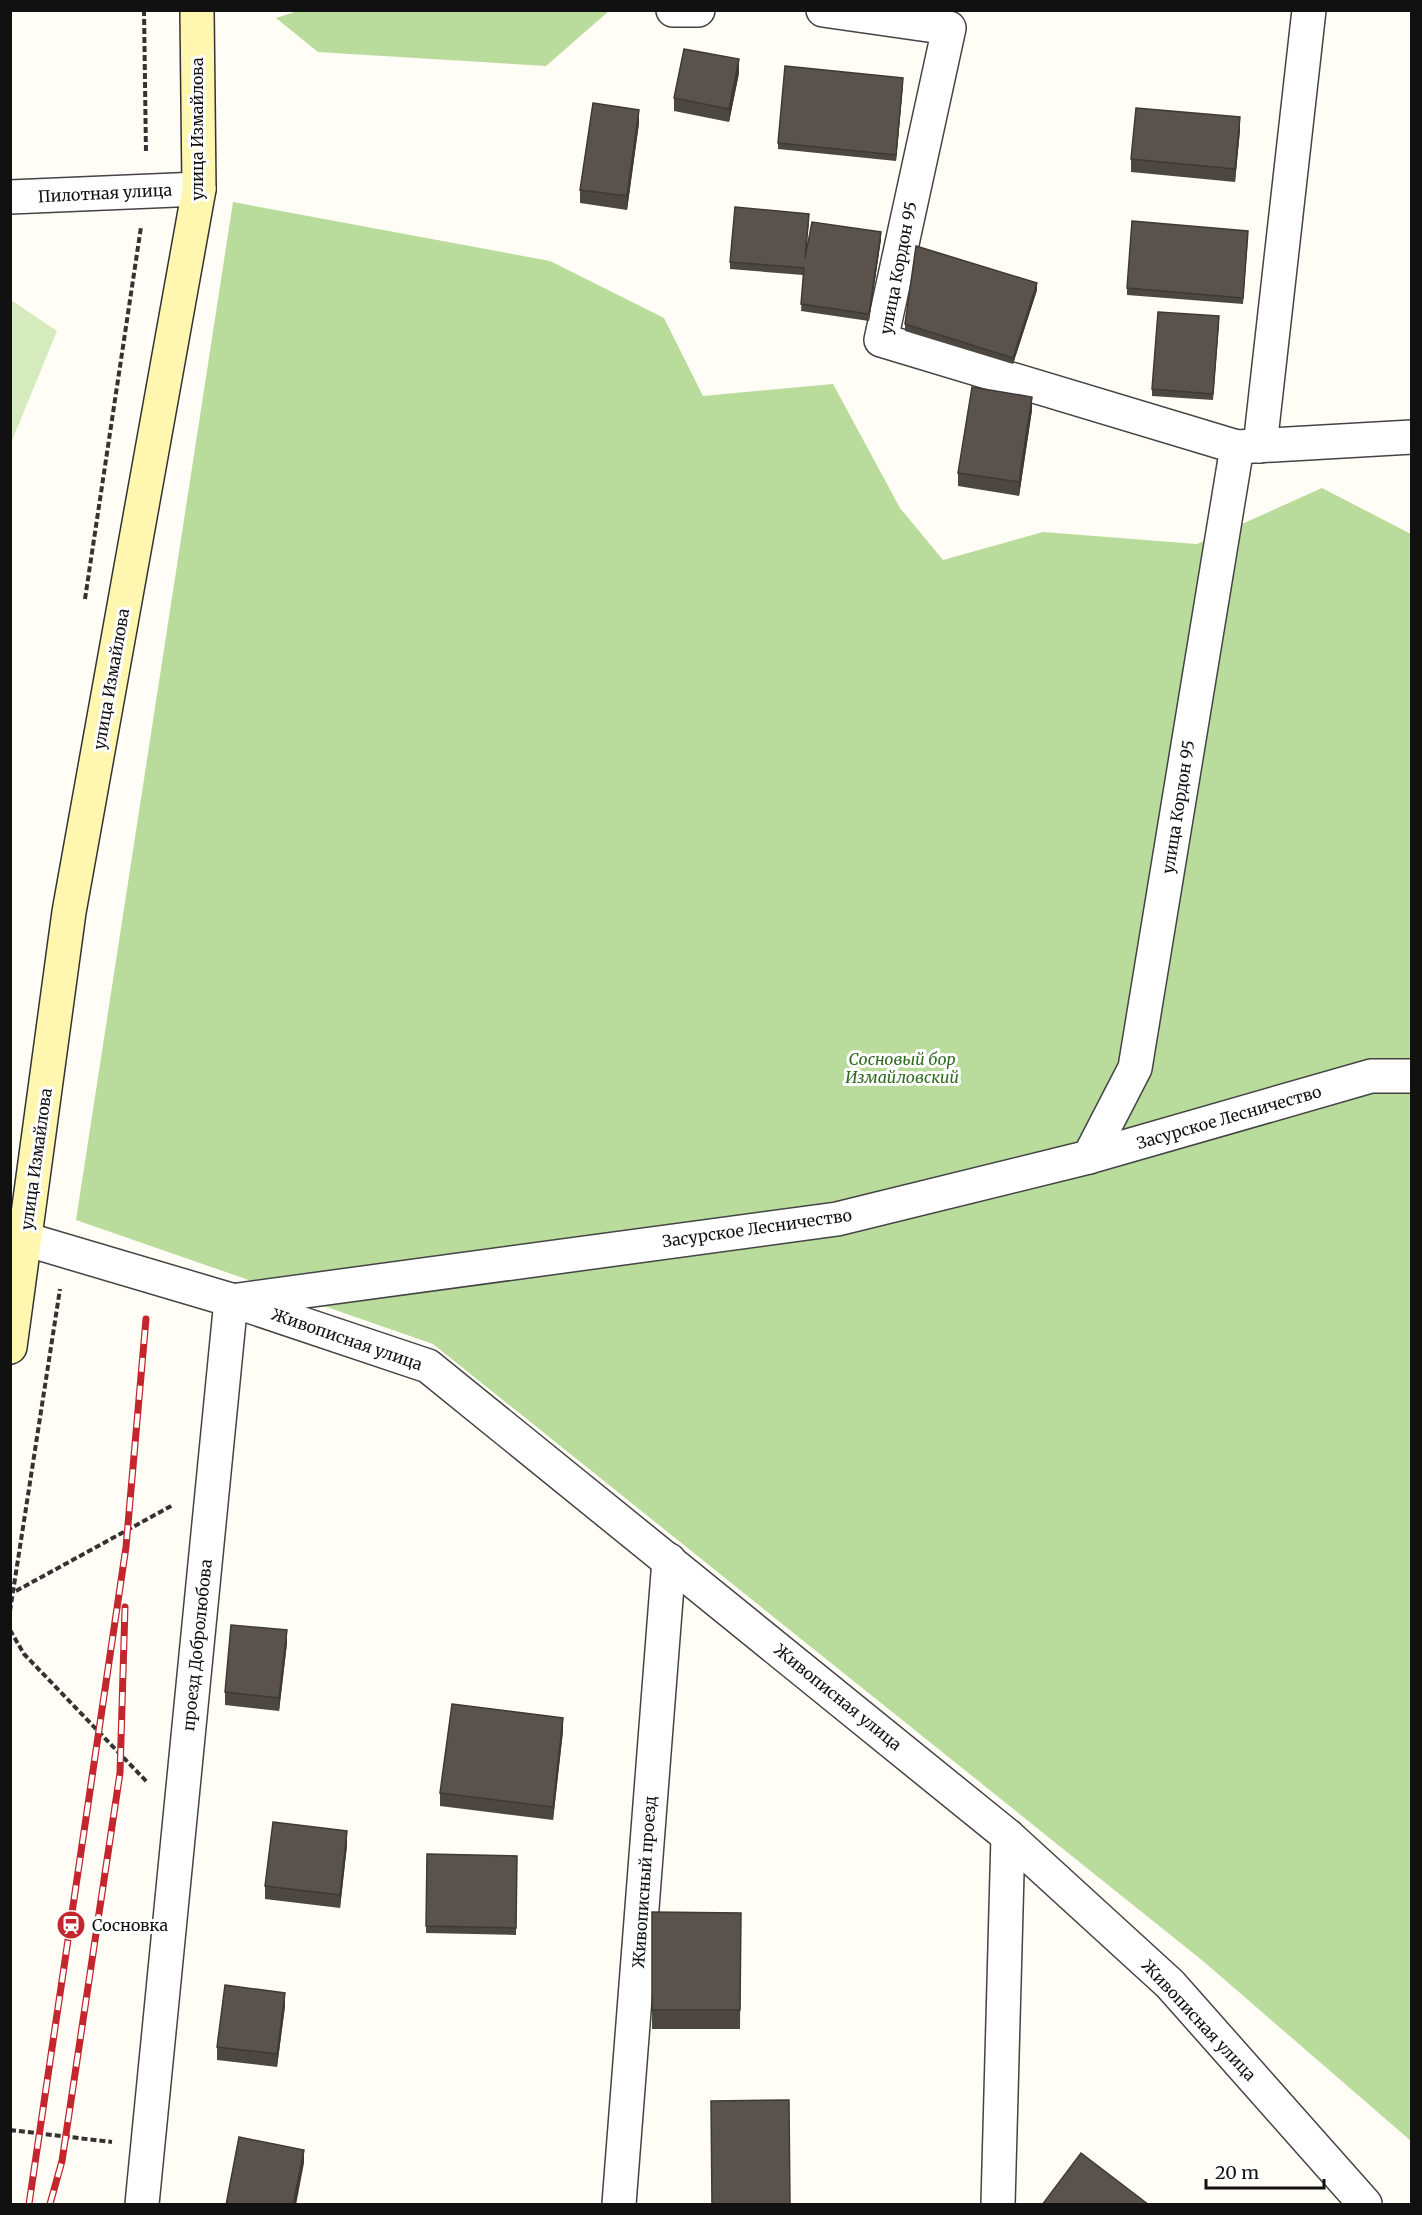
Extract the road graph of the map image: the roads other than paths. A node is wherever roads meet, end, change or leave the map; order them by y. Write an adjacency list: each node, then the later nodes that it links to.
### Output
1 (197, 10): 6 (main road, улица Измайлова)
2 (673, 10): 3 (street)
3 (698, 10)
4 (823, 10): 9 (street, улица Кордон 95)
5 (1309, 10): 9 (street, улица Кордон 95)
6 (199, 189): 7 (street, Пилотная улица); 12 (main road, улица Измайлова)
7 (10, 197)
8 (1412, 437): 9 (street, улица Кордон 95)
9 (1249, 447): 11 (street, улица Кордон 95)
10 (1412, 1076): 11 (street, Засурское Лесничество)
11 (1089, 1157): 13 (street, Засурское Лесничество)
12 (25, 1239): 13 (street); 14 (main road, улица Измайлова)
13 (231, 1300): 15 (street, Живописная улица); 17 (street, проезд Добролюбова)
14 (10, 1347)
15 (669, 1560): 16 (street, Живописная улица); 18 (street, Живописный проезд)
16 (1008, 1836): 19 (street); 20 (street, Живописная улица)
17 (142, 2205)
18 (619, 2205)
19 (998, 2205)
20 (1365, 2205)

